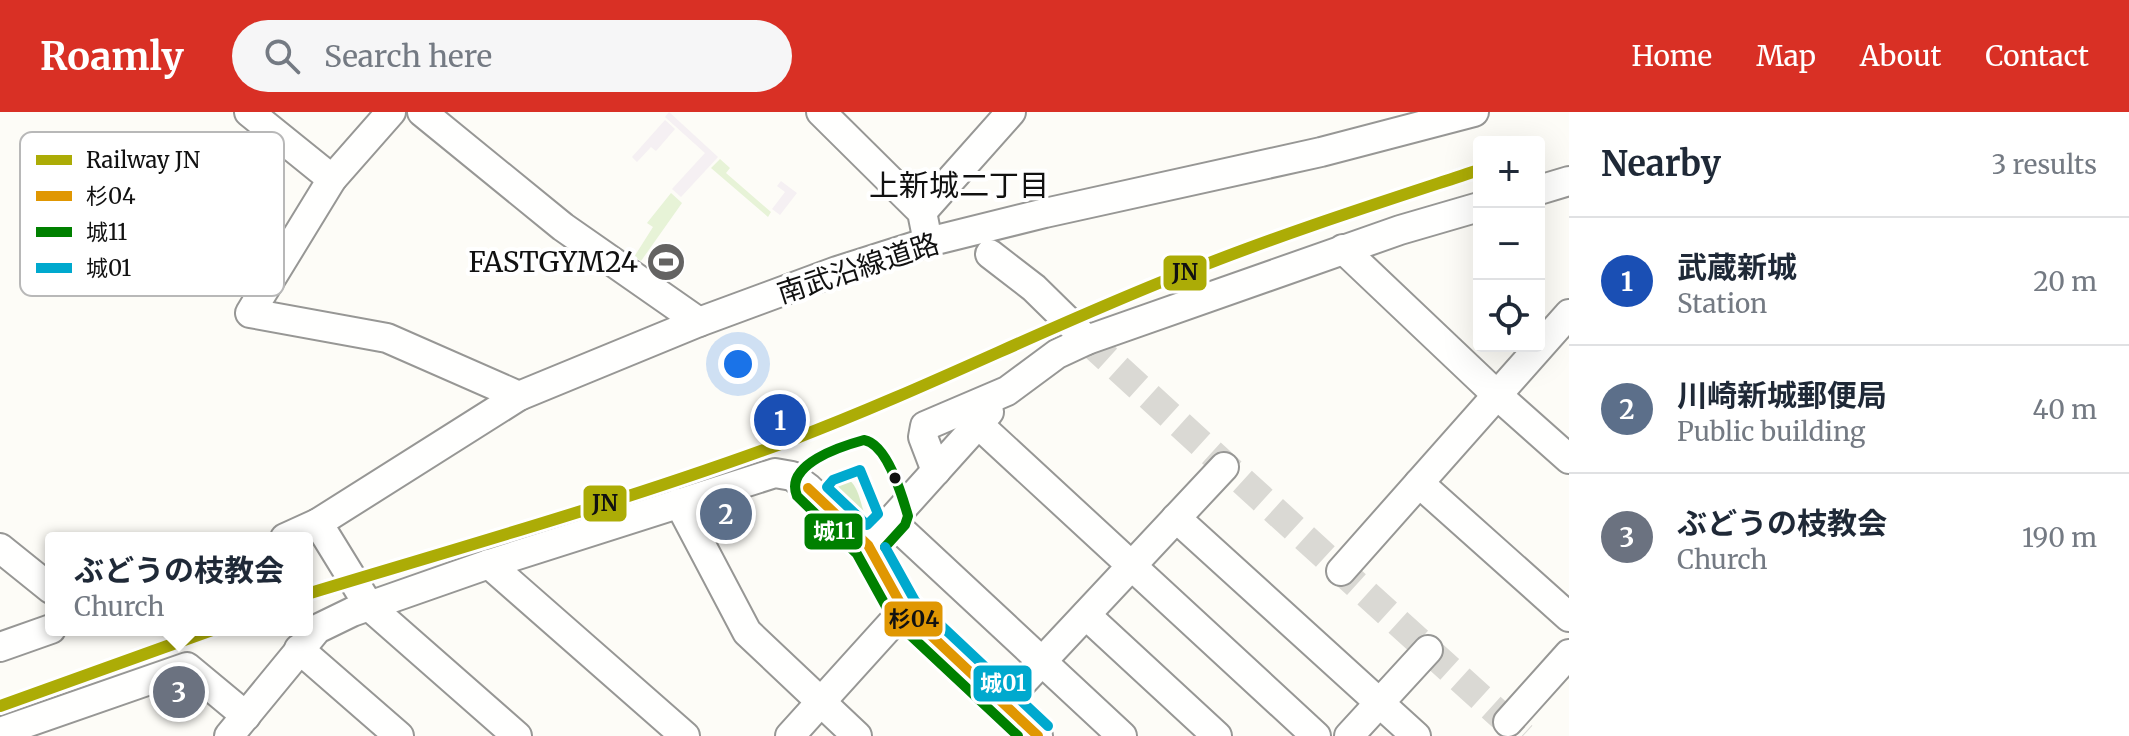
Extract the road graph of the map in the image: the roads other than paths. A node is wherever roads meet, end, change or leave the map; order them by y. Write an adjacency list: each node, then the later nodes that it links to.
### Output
1 (249, 112): 7 (street)
2 (391, 112): 9 (street)
3 (422, 112): 20 (street)
4 (821, 112): 13 (street)
5 (1011, 112): 13 (street)
6 (1474, 112): 14 (street, 南武沿線道路)
7 (274, 132)
8 (284, 140): 9 (street)
9 (332, 179): 17 (street)
10 (1569, 181): 11 (street)
11 (1545, 188)
12 (1476, 208): 15 (street)
13 (922, 212): 14 (street)
14 (928, 242): 20 (street, 南武沿線道路)
15 (1343, 249): 21 (street); 23 (street)
16 (990, 254): 21 (street)
17 (284, 257)
18 (260, 296): 24 (street)
19 (1569, 314): 23 (street)
20 (699, 322): 24 (street, 南武沿線道路)
21 (1087, 340): 22 (street)
22 (1007, 391): 25 (street); 28 (street)
23 (1497, 395): 26 (street); 29 (street)
24 (519, 396): 33 (street, 南武沿線道路)
25 (978, 424): 28 (street); 38 (street)
26 (1569, 459)
27 (1224, 467): 31 (street)
28 (936, 471): 32 (street)
29 (1419, 483): 39 (street); 44 (street)
30 (679, 503): 35 (street); 37 (street); 53 (street)
31 (1176, 518): 38 (street); 55 (street)
32 (891, 521): 35 (street); 52 (street)
33 (318, 523): 34 (street, 南武沿線道路); 41 (street)
34 (298, 532)
35 (868, 545): 42 (street)
36 (0, 548): 40 (street)
37 (489, 564): 41 (street); 61 (street)
38 (1132, 565): 43 (street); 67 (street)
39 (1341, 571)
40 (45, 584)
41 (361, 609): 46 (street); 60 (street)
42 (904, 610): 53 (street); 54 (street)
43 (1086, 615): 52 (street); 66 (street)
44 (1569, 617)
45 (45, 631): 48 (street)
46 (313, 633)
47 (311, 636): 49 (street)
48 (0, 647)
49 (299, 649): 57 (street); 59 (street)
50 (1428, 650): 55 (street)
51 (1569, 654): 56 (street)
52 (1043, 660): 54 (street); 65 (street)
53 (821, 702): 62 (street); 63 (street)
54 (1003, 703): 64 (street)
55 (1380, 703): 68 (street); 69 (street)
56 (1508, 722)
57 (238, 726): 58 (street)
58 (6, 733)
59 (399, 736)
60 (517, 736)
61 (685, 736)
62 (790, 736)
63 (857, 736)
64 (1038, 736)
65 (1122, 736)
66 (1217, 736)
67 (1316, 736)
68 (1349, 736)
69 (1416, 736)

